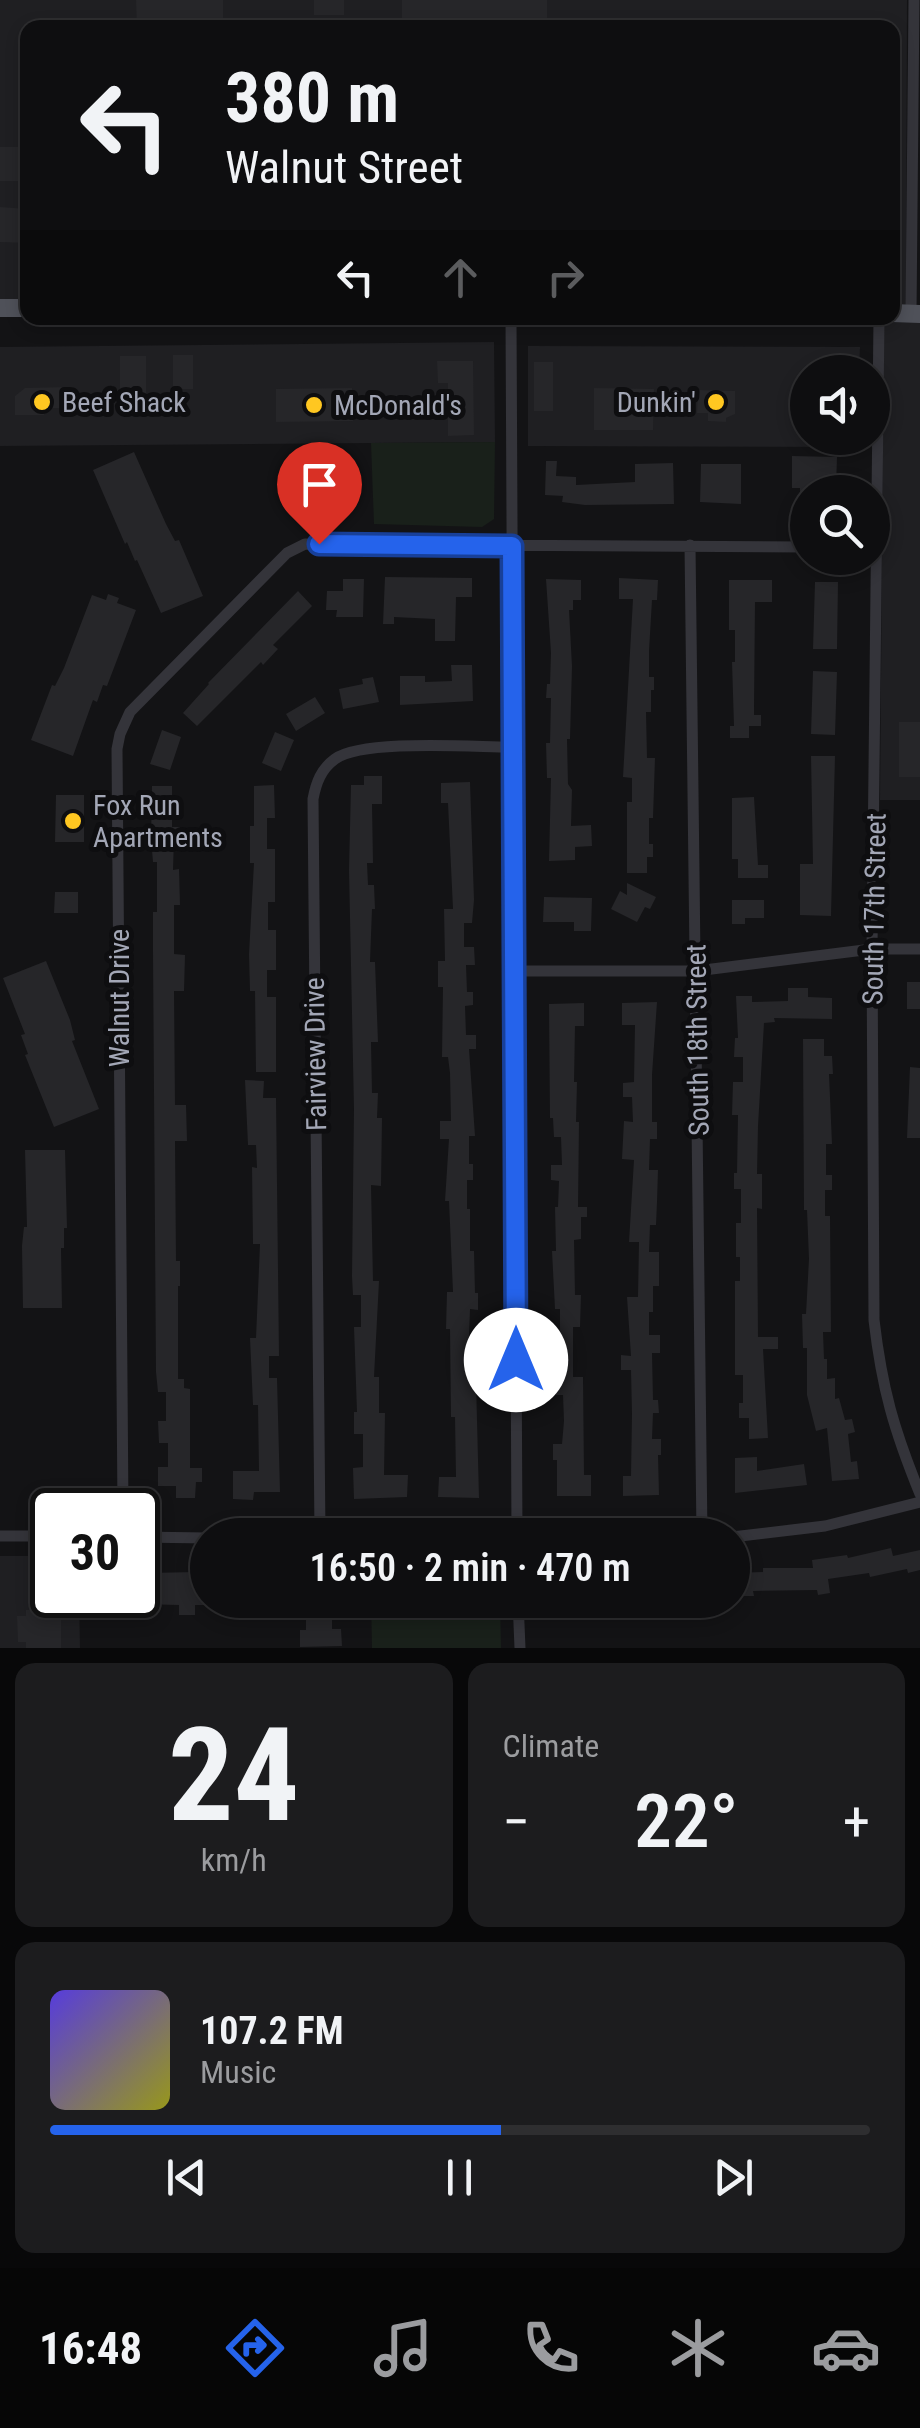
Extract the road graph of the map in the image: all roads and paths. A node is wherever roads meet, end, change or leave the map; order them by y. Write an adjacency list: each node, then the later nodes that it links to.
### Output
1 (914, 0): 2 (street)
2 (908, 314)
3 (511, 325): 7 (street)
4 (879, 325): 5 (street, South 17th Street)
5 (876, 475)
6 (690, 545): 7 (street); 8 (street); 14 (street, South 18th Street)
7 (512, 546): 10 (street); 15 (street, Walnut Drive)
8 (790, 547)
9 (875, 575): 12 (street, South 17th Street)
10 (512, 747): 13 (street); 18 (street, Fairview Drive)
11 (920, 948): 12 (street)
12 (872, 949): 14 (street); 16 (street, South 17th Street)
13 (514, 971): 14 (street); 19 (street)
14 (696, 971): 20 (street, South 18th Street)
15 (123, 1488)
16 (920, 1494)
17 (920, 1502): 23 (street)
18 (320, 1518)
19 (516, 1518)
20 (702, 1518)
21 (0, 1536): 22 (street)
22 (30, 1536)
23 (750, 1536)
24 (160, 1537): 25 (street)
25 (190, 1538)
26 (519, 1618): 27 (street)
27 (520, 1648)

